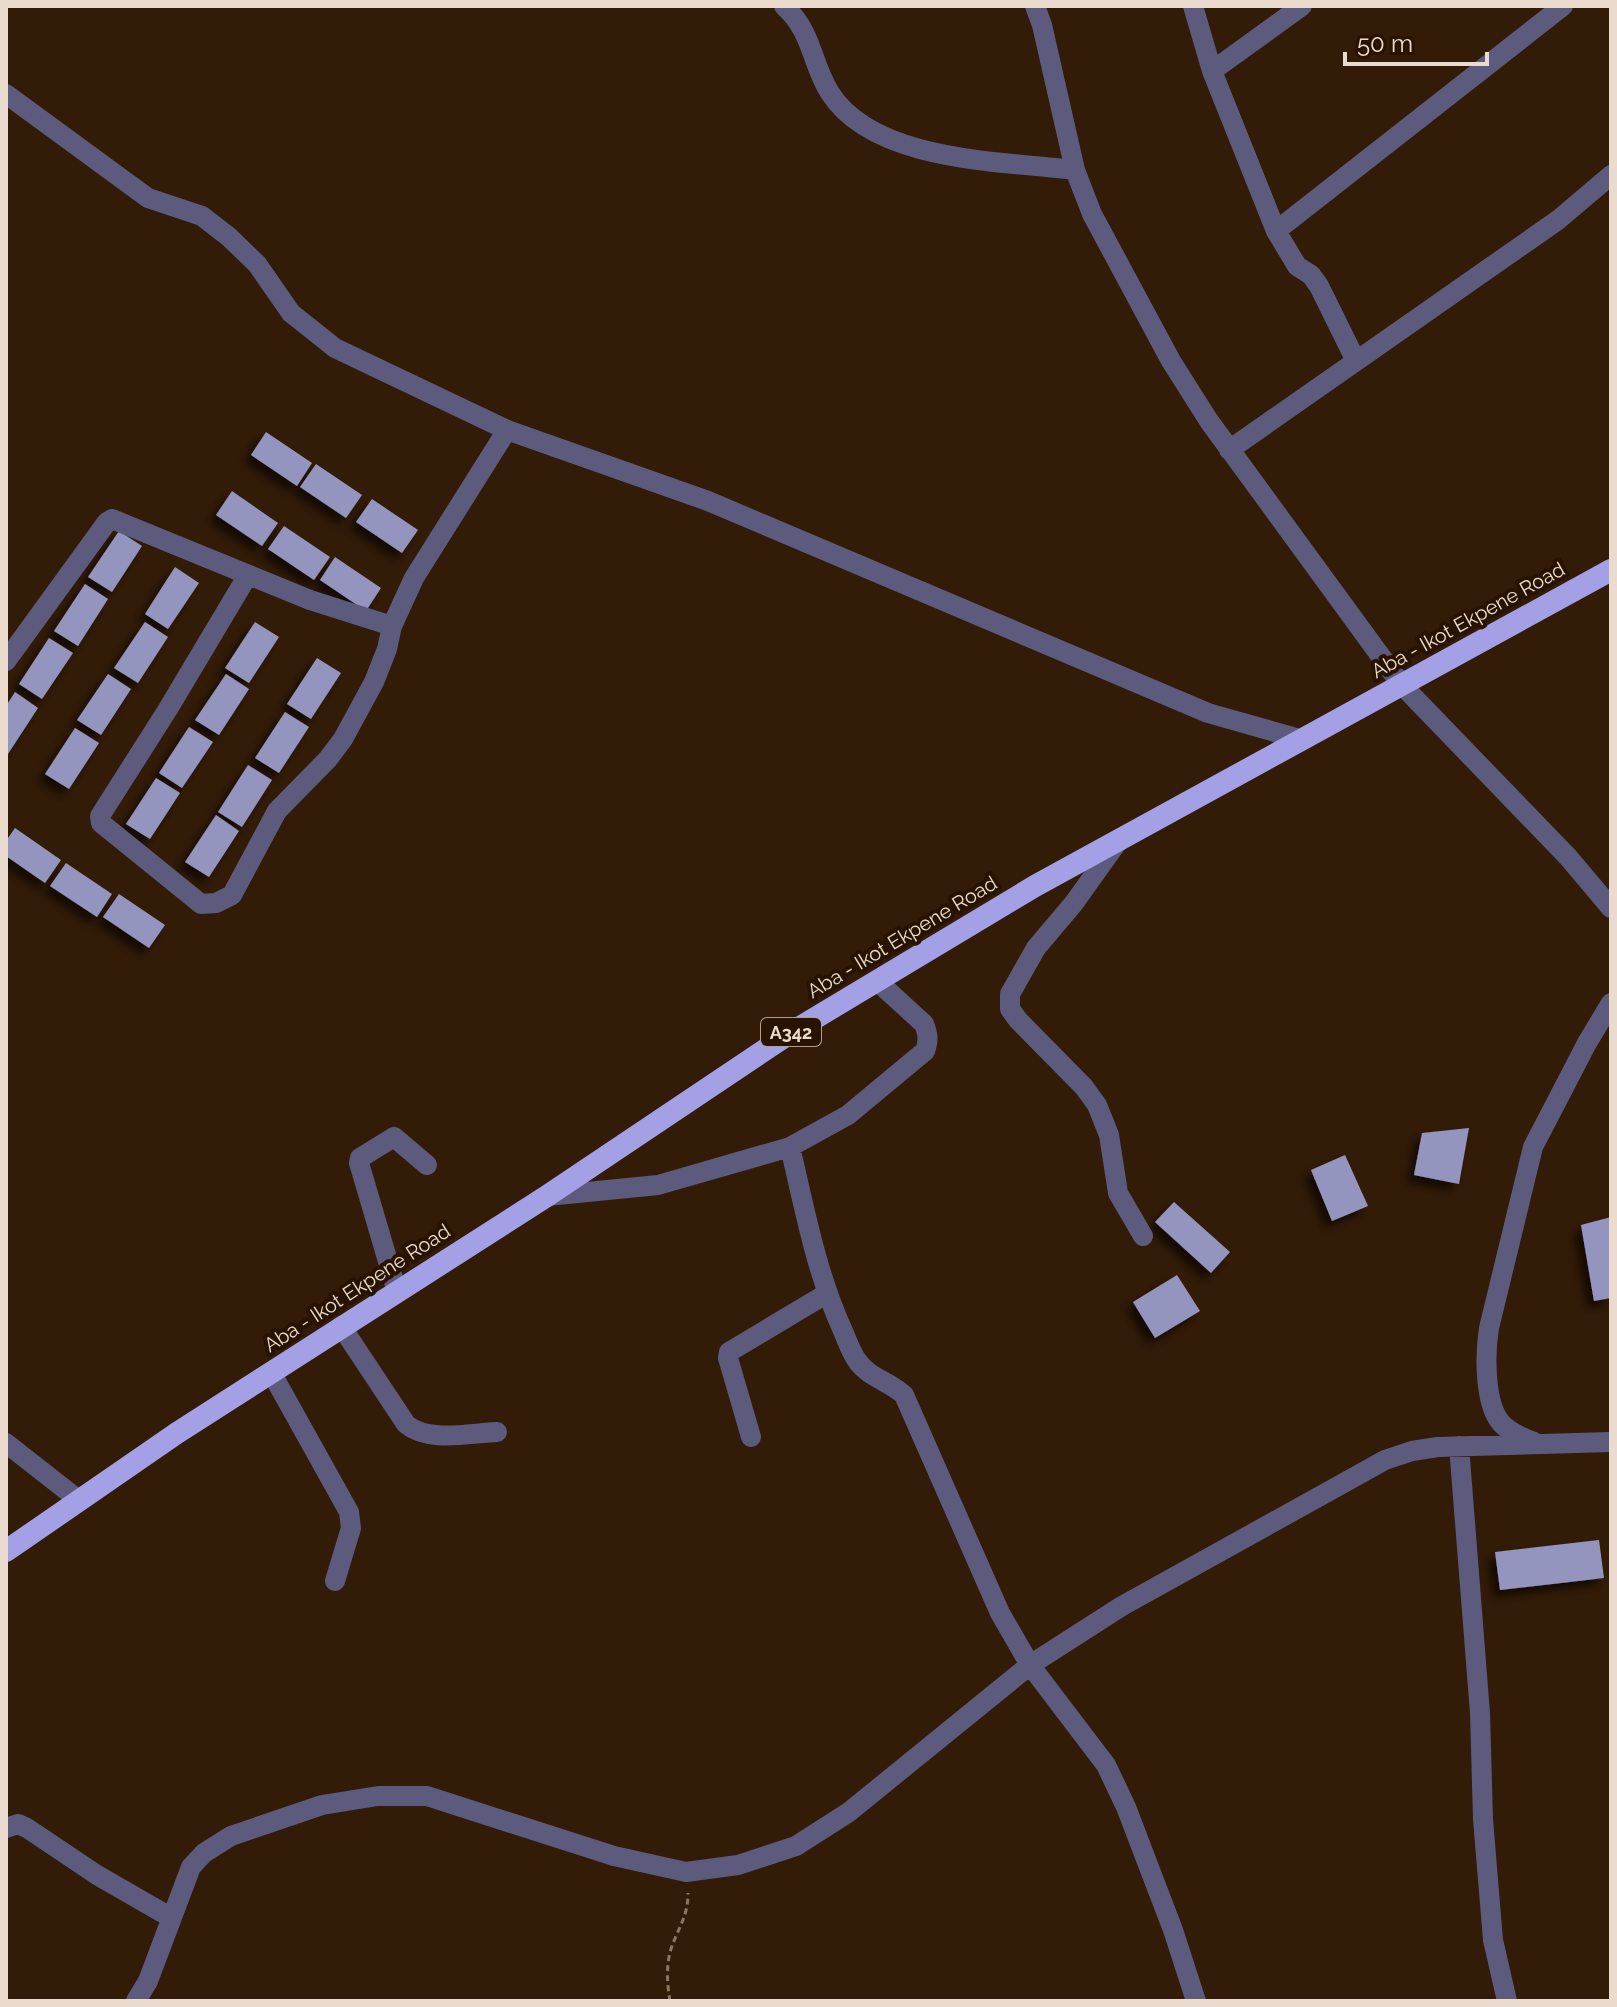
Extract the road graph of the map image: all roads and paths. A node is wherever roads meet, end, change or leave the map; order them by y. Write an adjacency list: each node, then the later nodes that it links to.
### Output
1 (784, 6): 8 (street)
2 (1035, 6): 8 (street)
3 (1193, 6): 6 (street)
4 (1302, 6): 6 (street)
5 (1563, 6): 10 (street)
6 (1212, 71): 10 (street)
7 (6, 94): 12 (street)
8 (1075, 170): 13 (street)
9 (1611, 175): 11 (street)
10 (1276, 231): 11 (street)
11 (1356, 361): 13 (street)
12 (507, 430): 16 (street); 19 (street)
13 (1229, 450): 18 (street)
14 (1611, 570): 18 (highway, Aba - Ikot Ekpene Road / A342)
15 (248, 575): 16 (street); 16 (street); 17 (street)
16 (392, 626)
17 (6, 661)
18 (1401, 684): 19 (highway, Aba - Ikot Ekpene Road / A342); 21 (street)
19 (1300, 739): 20 (highway, Aba - Ikot Ekpene Road / A342)
20 (1119, 840): 22 (highway, Aba - Ikot Ekpene Road / A342); 27 (street)
21 (1611, 908)
22 (877, 981): 24 (street); 26 (highway, Aba - Ikot Ekpene Road / A342)
23 (1611, 1003): 32 (street)
24 (790, 1147): 26 (street); 29 (street)
25 (427, 1165): 28 (street)
26 (547, 1196): 28 (highway, Aba - Ikot Ekpene Road / A342)
27 (1143, 1236)
28 (397, 1292): 30 (highway, Aba - Ikot Ekpene Road / A342)
29 (826, 1294): 34 (street); 42 (street)
30 (341, 1326): 31 (highway, Aba - Ikot Ekpene Road / A342); 33 (street)
31 (271, 1372): 39 (highway, Aba - Ikot Ekpene Road / A342); 41 (street)
32 (1493, 1410): 37 (street); 38 (street)
33 (497, 1432)
34 (751, 1437)
35 (1611, 1442): 37 (street)
36 (6, 1443): 39 (street)
37 (1538, 1444): 38 (street)
38 (1465, 1446): 42 (street); 49 (street)
39 (80, 1501): 40 (highway, Aba - Ikot Ekpene Road / A342)
40 (6, 1551)
41 (335, 1581)
42 (1030, 1665): 44 (street); 48 (street)
43 (6, 1828): 45 (street)
44 (686, 1872): 45 (street); 47 (path)
45 (170, 1917): 46 (street)
46 (136, 2001)
47 (670, 2001)
48 (1196, 2001)
49 (1507, 2001)

